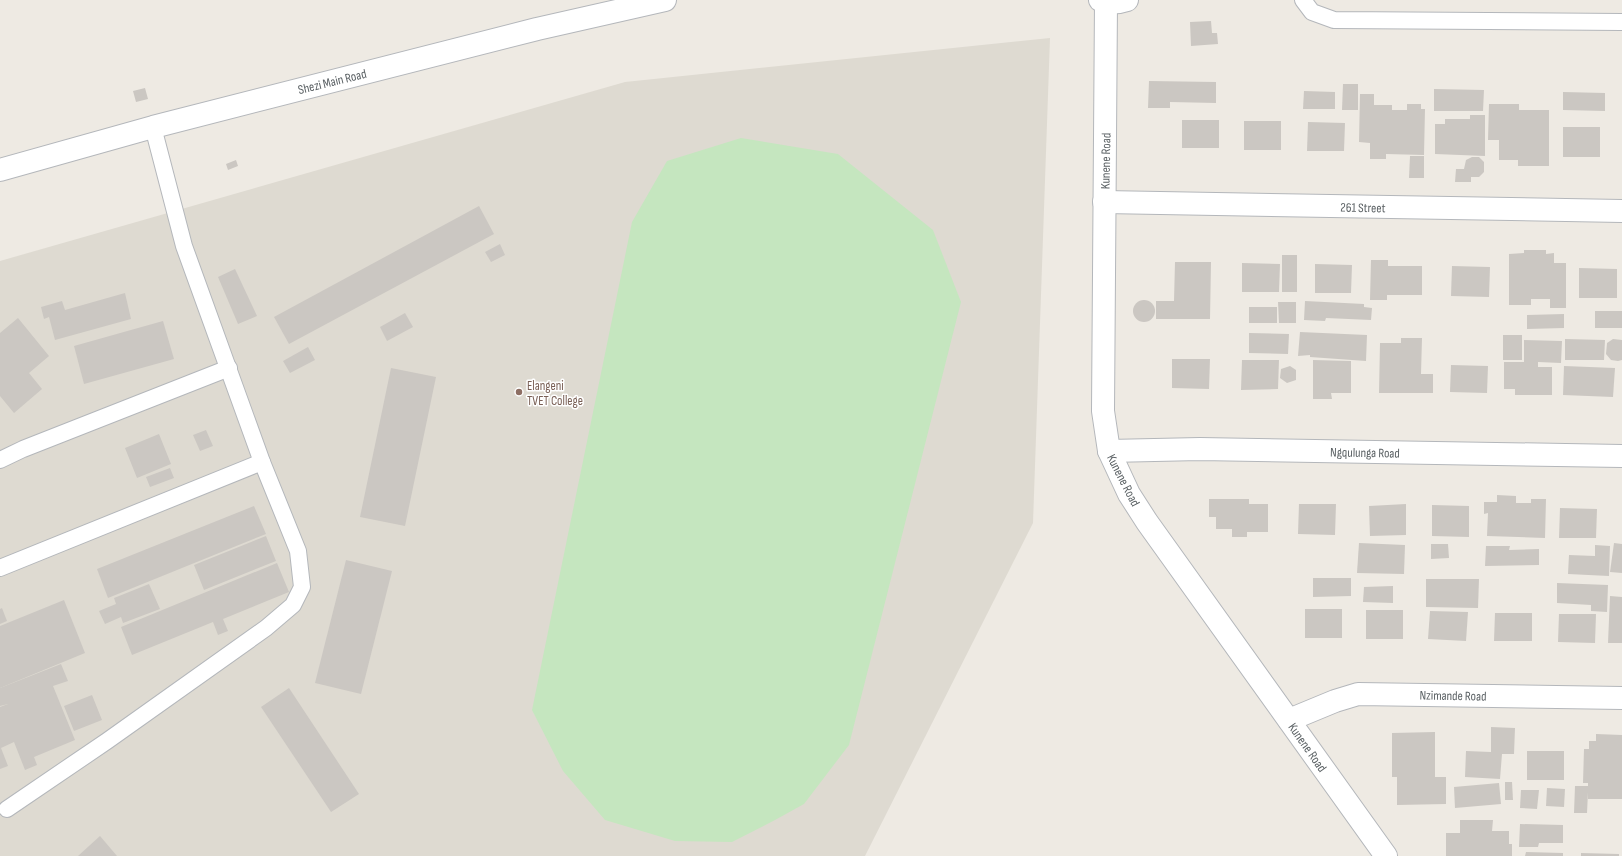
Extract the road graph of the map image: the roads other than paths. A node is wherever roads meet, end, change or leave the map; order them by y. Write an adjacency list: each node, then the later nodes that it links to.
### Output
1 (665, 0): 5 (street, Shezi Main Road)
2 (1303, 0): 4 (lane)
3 (1111, 1): 7 (street, Kunene Road)
4 (1622, 22)
5 (153, 127): 6 (street, Shezi Main Road); 9 (lane)
6 (0, 170)
7 (1104, 202): 8 (street, 261 Street); 10 (street, Kunene Road)
8 (1622, 212)
9 (229, 368): 12 (lane); 13 (lane)
10 (1109, 451): 11 (street, Ngqulunga Road); 16 (street, Kunene Road)
11 (1622, 456)
12 (0, 460)
13 (262, 462): 14 (lane); 17 (lane)
14 (0, 568)
15 (1622, 698): 16 (street, Nzimande Road)
16 (1289, 720): 18 (street, Kunene Road)
17 (7, 809)
18 (1386, 856)

